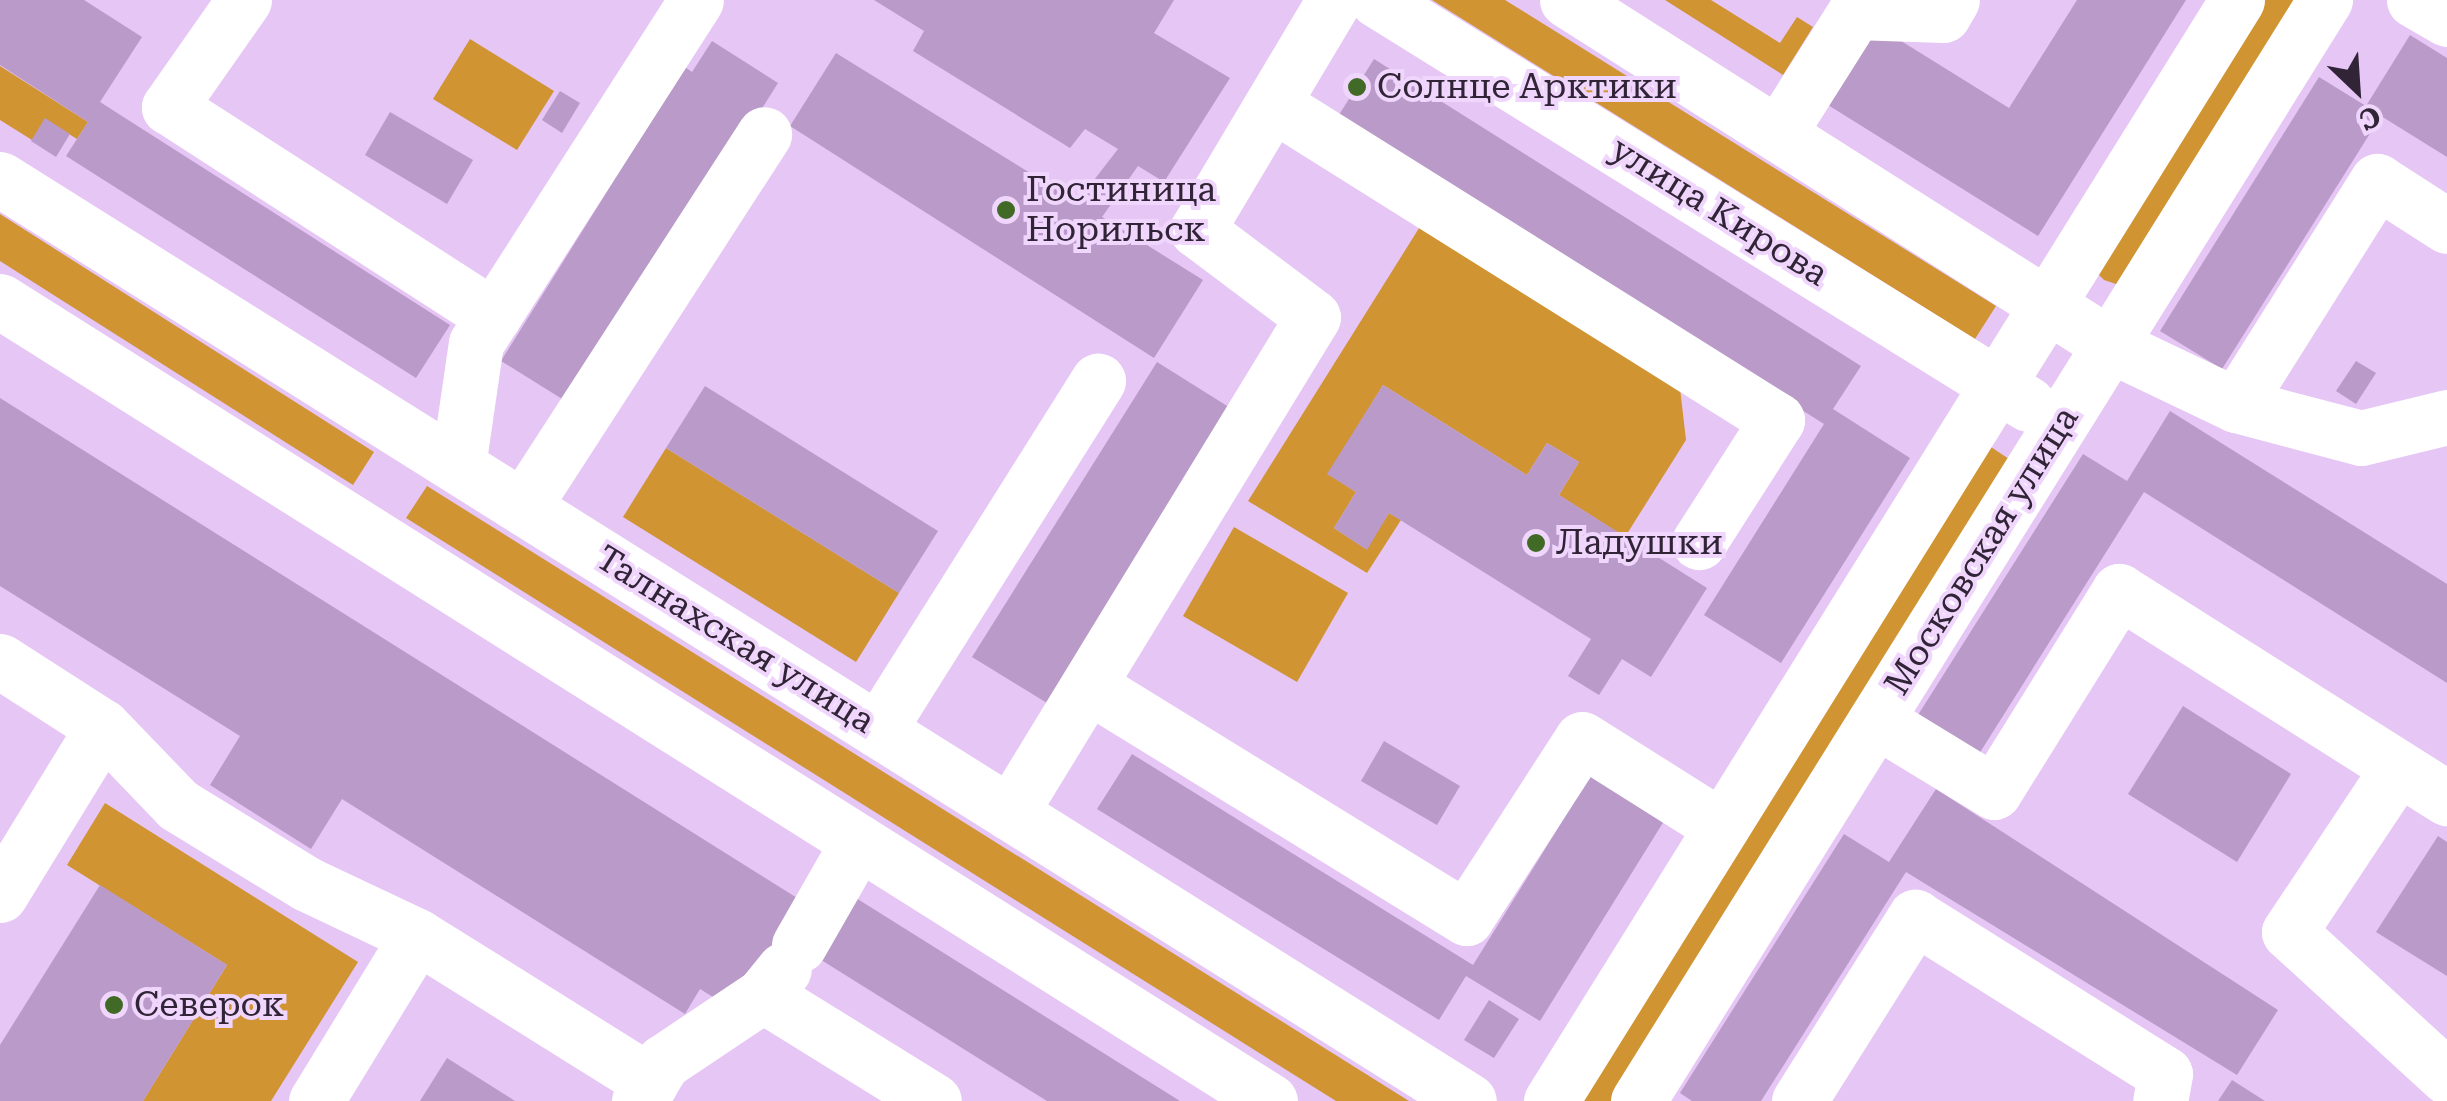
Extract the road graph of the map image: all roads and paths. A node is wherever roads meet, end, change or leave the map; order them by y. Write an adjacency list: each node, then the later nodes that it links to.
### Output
1 (244, 0): 18 (street)
2 (696, 0): 18 (street)
3 (1334, 0): 11 (street)
4 (1377, 0): 21 (street, улица Кирова)
5 (1566, 0): 13 (street)
6 (1952, 0): 13 (street)
7 (2238, 0): 17 (street)
8 (2325, 0): 19 (street, Московская улица)
9 (2414, 0): 10 (street)
10 (2447, 19)
11 (1273, 104): 27 (street); 29 (street)
12 (764, 134): 26 (street)
13 (1778, 134): 17 (street)
14 (0, 179): 25 (street, Талнахская улица)
15 (2447, 226): 22 (street)
16 (0, 301): 37 (street)
17 (2047, 306): 19 (street); 21 (street)
18 (493, 316): 25 (street)
19 (2110, 345): 22 (street); 24 (street, Московская улица)
20 (1098, 381): 32 (street)
21 (1998, 384): 24 (street, улица Кирова); 36 (street)
22 (2236, 405): 23 (street)
23 (2447, 418)
24 (2060, 425): 30 (street, Московская улица)
25 (458, 466): 26 (street, Талнахская улица)
26 (523, 507): 32 (street, Талнахская улица)
27 (1699, 542)
28 (0, 661): 31 (street)
29 (1089, 686): 35 (street); 36 (street)
30 (1876, 720): 33 (street); 48 (street, Московская улица)
31 (103, 727): 38 (street); 39 (street)
32 (878, 730): 35 (street, Талнахская улица)
33 (2398, 768): 34 (street); 41 (street)
34 (2447, 798)
35 (1010, 813): 46 (street, Талнахская улица)
36 (1722, 827): 47 (street)
37 (858, 842): 40 (street); 45 (street)
38 (0, 895)
39 (416, 936): 42 (street); 43 (street)
40 (782, 970): 42 (street); 44 (street)
41 (2447, 1077)
42 (645, 1091)
43 (316, 1101)
44 (934, 1101)
45 (1270, 1101)
46 (1470, 1101)
47 (1551, 1101)
48 (1638, 1101)
49 (1799, 1101): 50 (street)
50 (2160, 1101)

